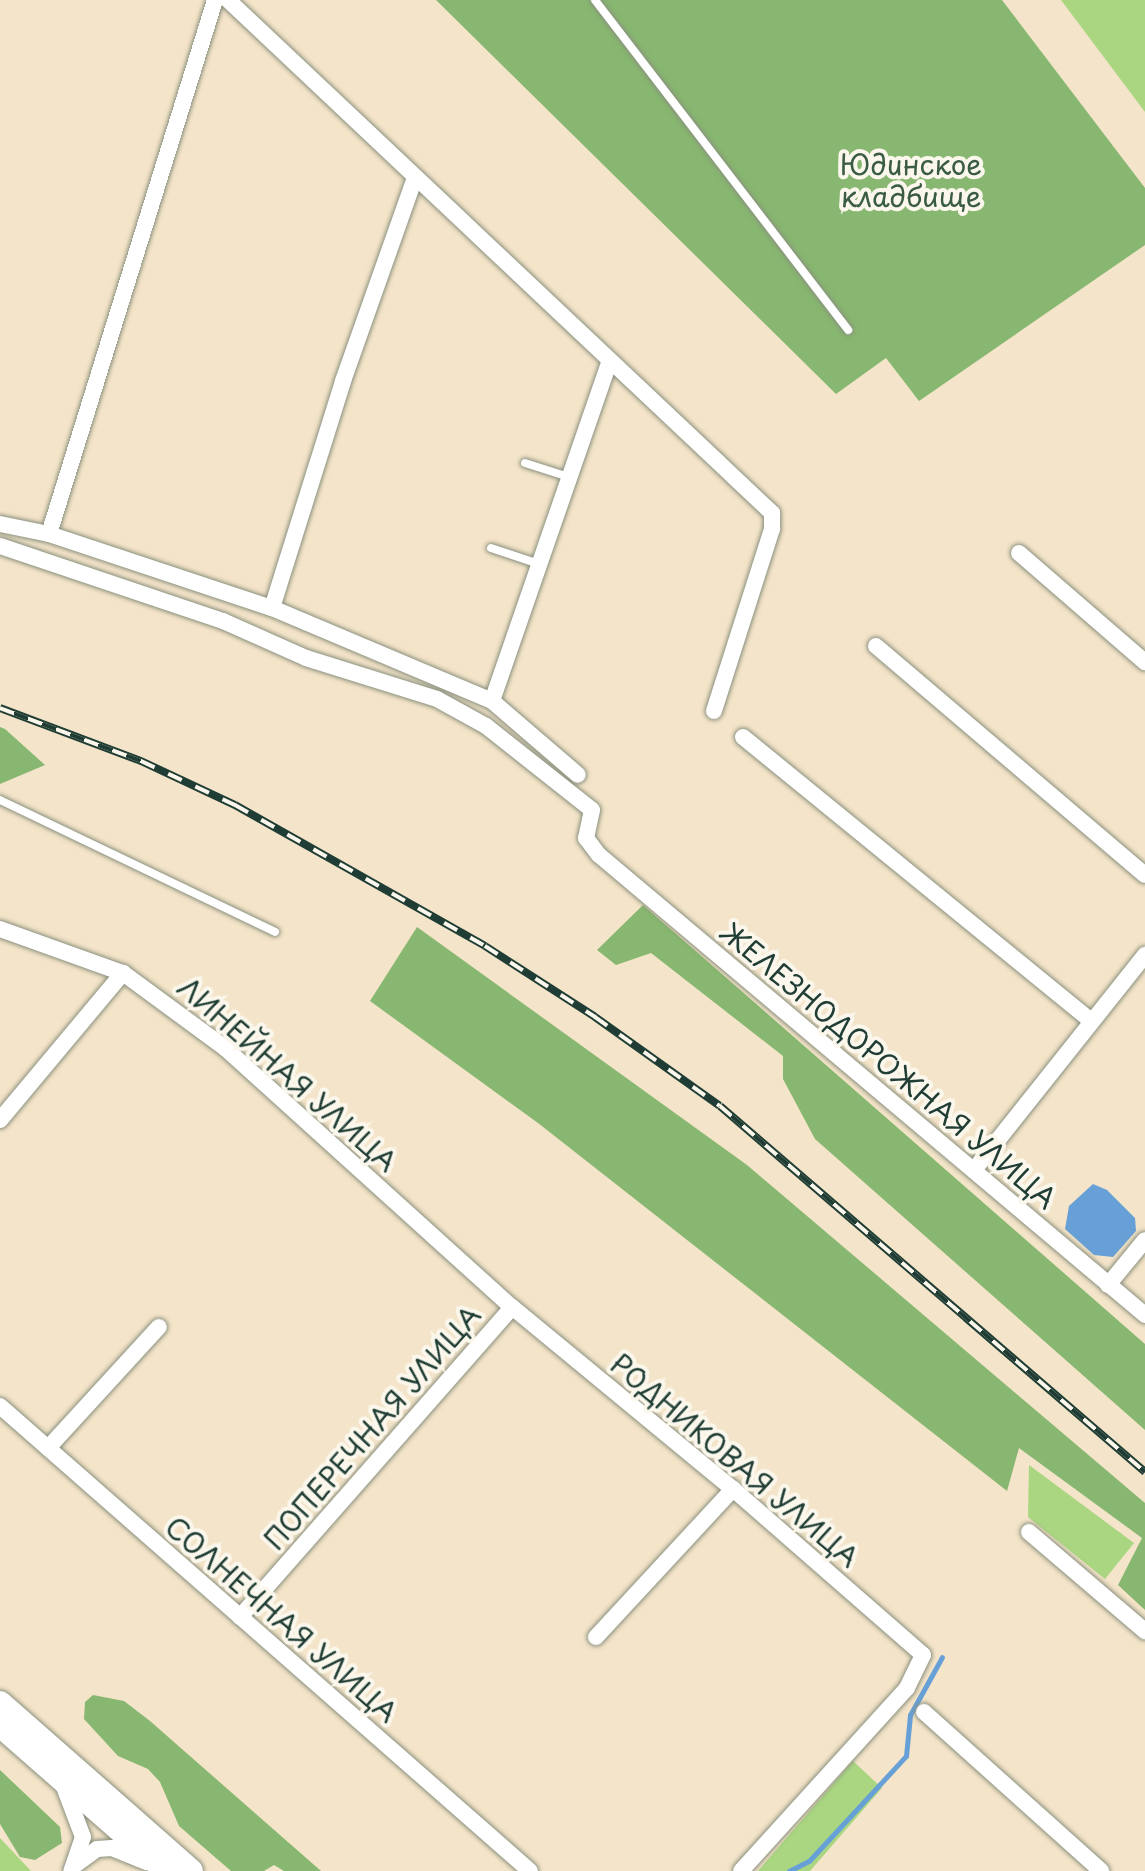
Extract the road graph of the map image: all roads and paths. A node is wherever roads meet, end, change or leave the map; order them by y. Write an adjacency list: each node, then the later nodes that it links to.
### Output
1 (215, 0): 10 (street)
2 (228, 0): 4 (street)
3 (595, 0): 5 (lane)
4 (415, 178): 6 (street); 15 (street)
5 (848, 330)
6 (609, 364): 8 (street); 19 (street)
7 (525, 463): 8 (lane)
8 (570, 478): 14 (street)
9 (0, 524): 10 (street)
10 (49, 534): 15 (street)
11 (0, 546): 30 (street, ЖЕЛЕЗНОДОРОЖНАЯ УЛИЦА)
12 (491, 548): 14 (lane)
13 (1019, 553): 17 (street)
14 (540, 564): 18 (street)
15 (272, 608): 18 (street)
16 (876, 646): 23 (street)
17 (1145, 662)
18 (492, 701): 21 (street)
19 (714, 711)
20 (743, 737): 28 (street)
21 (578, 775)
22 (0, 800): 25 (lane)
23 (1145, 875)
24 (0, 929): 27 (street, ЛИНЕЙНАЯ УЛИЦА)
25 (275, 932)
26 (1145, 955): 28 (street)
27 (123, 973): 29 (street); 33 (street, ЛИНЕЙНАЯ УЛИЦА)
28 (1089, 1019): 30 (street)
29 (0, 1120)
30 (974, 1170): 32 (street, ЖЕЛЕЗНОДОРОЖНАЯ УЛИЦА)
31 (1145, 1240): 32 (street)
32 (1108, 1285): 34 (street, ЖЕЛЕЗНОДОРОЖНАЯ УЛИЦА)
33 (512, 1307): 38 (street, РОДНИКОВАЯ УЛИЦА); 40 (street, ПОПЕРЕЧНАЯ УЛИЦА)
34 (1145, 1315)
35 (159, 1327): 37 (street)
36 (0, 1406): 37 (street, СОЛНЕЧНАЯ УЛИЦА)
37 (48, 1448): 40 (street, СОЛНЕЧНАЯ УЛИЦА)
38 (733, 1489): 42 (street); 51 (street, РОДНИКОВАЯ УЛИЦА)
39 (1029, 1532): 41 (street)
40 (240, 1617): 50 (street, СОЛНЕЧНАЯ УЛИЦА)
41 (1145, 1631)
42 (596, 1637)
43 (0, 1703): 49 (main road)
44 (924, 1712): 52 (street)
45 (0, 1725): 46 (main road)
46 (57, 1774): 47 (street); 48 (main road)
47 (72, 1869): 48 (street)
48 (166, 1871)
49 (191, 1871)
50 (530, 1871)
51 (741, 1871)
52 (1101, 1871)

